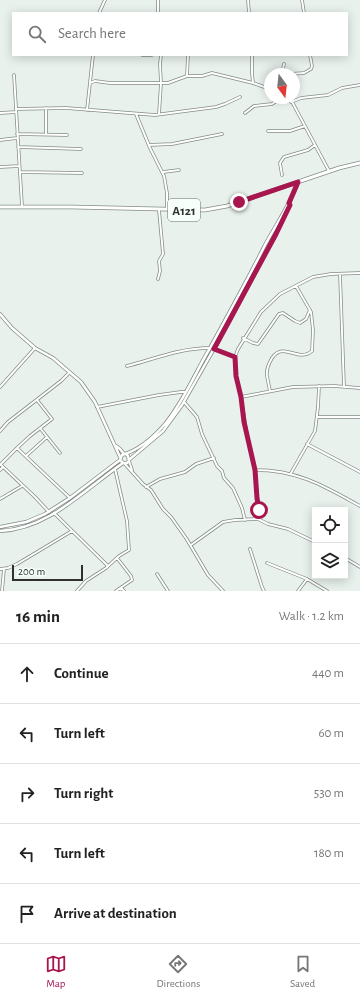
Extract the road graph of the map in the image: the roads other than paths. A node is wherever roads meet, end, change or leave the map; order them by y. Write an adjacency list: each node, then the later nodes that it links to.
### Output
1 (105, 0): 5 (street)
2 (158, 0): 6 (street)
3 (248, 0): 7 (street)
4 (302, 0): 8 (street)
5 (100, 12)
6 (158, 12)
7 (249, 12)
8 (304, 12)
9 (93, 56): 19 (street)
10 (161, 56): 20 (street)
11 (188, 56): 18 (street)
12 (252, 56): 21 (street)
13 (310, 56): 16 (street)
14 (284, 64): 15 (street)
15 (283, 68)
16 (300, 73)
17 (14, 75): 30 (street)
18 (187, 76): 20 (street); 21 (street)
19 (90, 83): 20 (street); 29 (street)
20 (161, 83): 34 (street)
21 (254, 83): 23 (street)
22 (360, 85): 25 (street)
23 (264, 87)
24 (240, 96): 34 (street)
25 (300, 98)
26 (272, 104): 31 (street)
27 (292, 104): 35 (street)
28 (46, 108): 29 (street); 30 (street); 38 (street)
29 (87, 110): 33 (street)
30 (16, 111): 32 (street); 37 (street)
31 (245, 113)
32 (0, 114)
33 (136, 114): 34 (street); 43 (street)
34 (160, 114)
35 (305, 126): 36 (street); 44 (street)
36 (268, 131)
37 (17, 134): 38 (street); 41 (street)
38 (46, 134): 40 (street)
39 (222, 134): 43 (street)
40 (67, 135)
41 (17, 138): 42 (street); 45 (street)
42 (0, 140)
43 (149, 145): 53 (street)
44 (315, 145): 51 (street); 55 (street)
45 (18, 147): 46 (street); 48 (street)
46 (81, 148)
47 (360, 164): 51 (main road, A121)
48 (19, 166): 49 (street); 52 (street)
49 (0, 167)
50 (179, 170): 53 (street)
51 (329, 171): 56 (main road, A121)
52 (20, 172): 54 (street); 58 (street)
53 (163, 172): 61 (street)
54 (82, 173)
55 (282, 175)
56 (298, 182): 57 (main road); 61 (main road, A121)
57 (289, 203): 70 (main road); 71 (main road)
58 (22, 206): 59 (main road, A121); 60 (main road, A121)
59 (0, 207)
60 (159, 210): 61 (main road, A121); 64 (street)
61 (166, 210)
62 (360, 273): 63 (street)
63 (340, 274): 65 (street); 77 (street)
64 (158, 279)
65 (296, 286): 66 (street); 68 (street)
66 (310, 310): 68 (street); 79 (street)
67 (0, 314): 69 (main road)
68 (243, 338): 72 (street)
69 (35, 348): 74 (main road); 76 (street)
70 (210, 348): 71 (street); 73 (street); 80 (main road)
71 (214, 349): 72 (street); 83 (main road)
72 (235, 357): 81 (street)
73 (127, 366)
74 (69, 373): 82 (street); 84 (main road)
75 (319, 386): 77 (street); 79 (street); 85 (street)
76 (0, 387)
77 (344, 387): 78 (street)
78 (360, 388)
79 (270, 391): 81 (street)
80 (186, 392): 84 (street); 94 (main road)
81 (241, 397): 104 (street)
82 (37, 400): 87 (street); 88 (street)
83 (184, 402): 96 (street); 98 (main road)
84 (97, 407): 91 (main road)
85 (317, 417): 86 (street); 90 (street)
86 (360, 417)
87 (40, 428): 89 (street); 92 (street)
88 (0, 431)
89 (47, 437): 93 (street); 95 (street)
90 (307, 444): 106 (street); 107 (street)
91 (116, 446): 94 (main road); 97 (main road)
92 (17, 448): 95 (street); 100 (street)
93 (60, 453)
94 (125, 454): 97 (main road); 98 (main road)
95 (26, 456): 110 (street)
96 (214, 458): 109 (street); 116 (street)
97 (120, 459): 99 (main road); 110 (main road)
98 (129, 460): 99 (main road); 105 (street)
99 (124, 463): 102 (main road); 105 (street)
100 (0, 465): 101 (street)
101 (3, 467): 103 (street); 108 (street)
102 (115, 469): 114 (main road); 123 (street)
103 (0, 470)
104 (255, 470): 107 (street); 115 (street)
105 (132, 471): 109 (street)
106 (360, 472)
107 (291, 473): 112 (street)
108 (22, 486): 111 (street); 113 (street)
109 (146, 487): 121 (street)
110 (70, 498): 113 (main road)
111 (0, 499)
112 (360, 506)
113 (49, 512): 117 (main road)
114 (54, 513): 118 (main road); 119 (street)
115 (258, 519): 116 (street); 120 (street)
116 (245, 520): 121 (street)
117 (0, 527)
118 (0, 531)
119 (72, 531): 126 (street); 129 (street)
120 (312, 541)
121 (191, 545): 133 (street)
122 (250, 549): 139 (street)
123 (116, 558): 126 (street); 132 (street)
124 (348, 560): 127 (street)
125 (267, 563): 131 (street)
126 (108, 566): 135 (street)
127 (360, 567)
128 (0, 569): 129 (street)
129 (4, 569): 134 (street)
130 (157, 574): 138 (street)
131 (307, 579): 140 (street); 141 (street)
132 (121, 588): 136 (street); 137 (street)
133 (222, 590)
134 (2, 591)
135 (76, 591)
136 (116, 591)
137 (124, 591)
138 (168, 591)
139 (264, 591)
140 (298, 591)
141 (327, 591)

